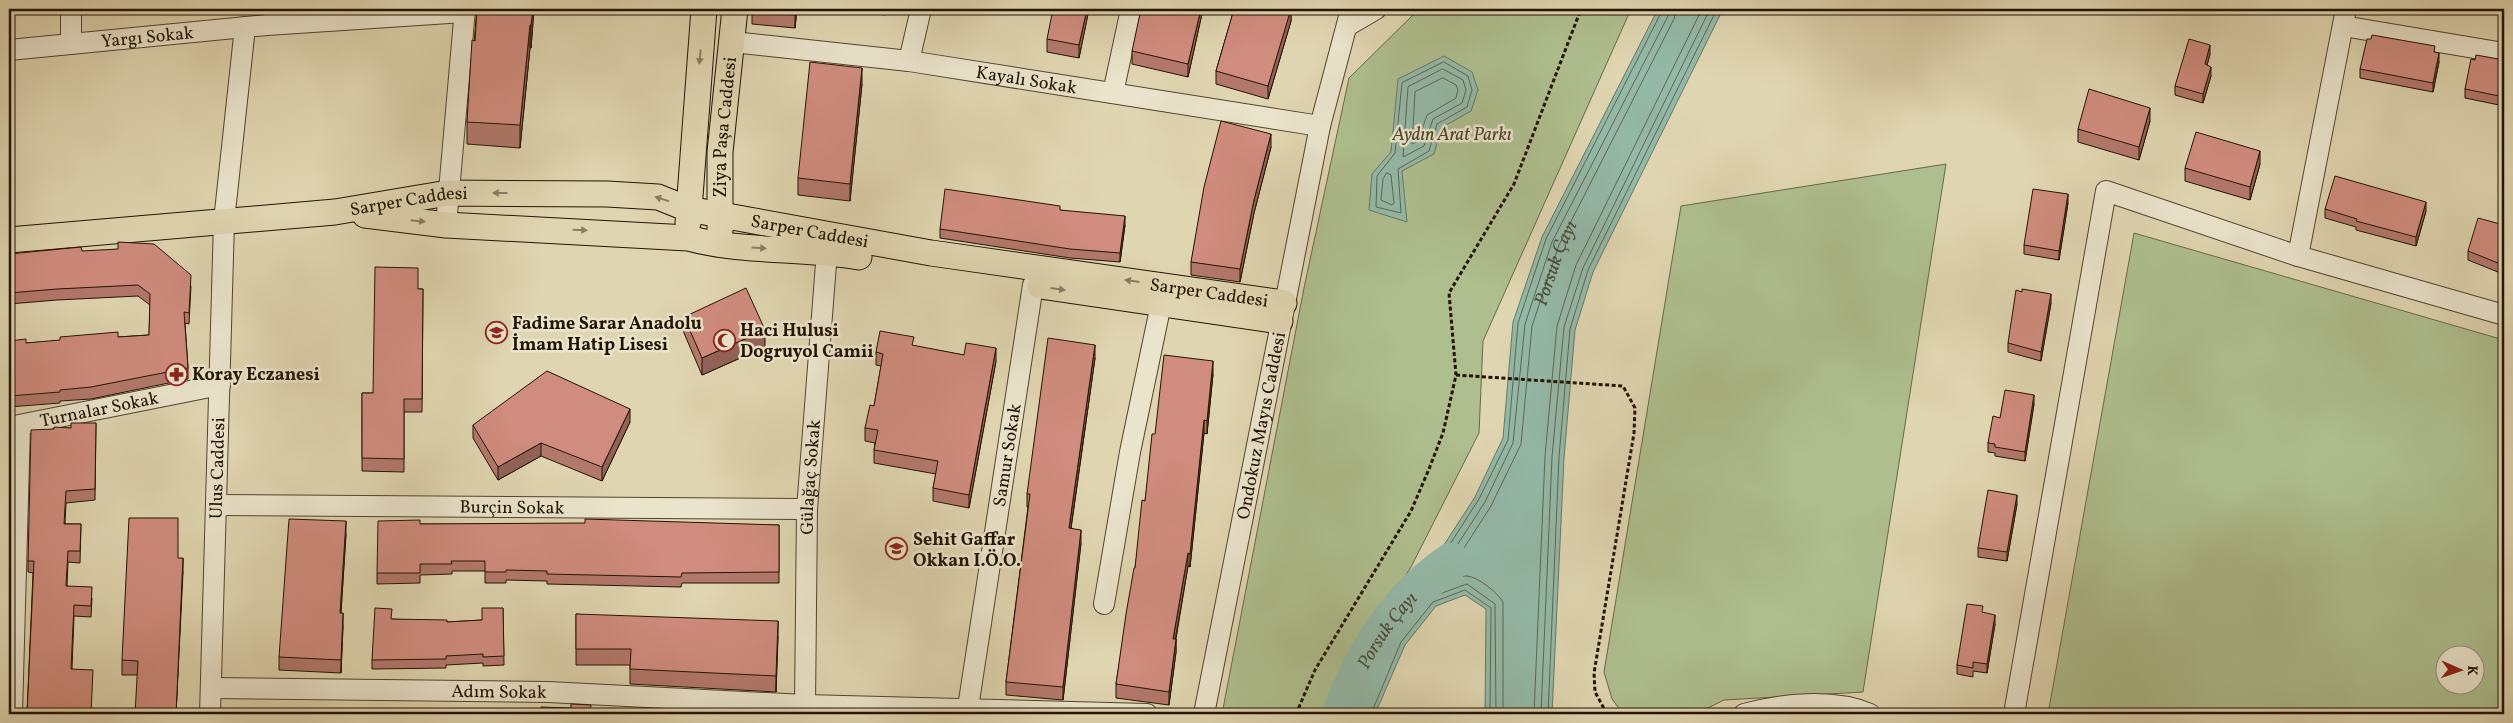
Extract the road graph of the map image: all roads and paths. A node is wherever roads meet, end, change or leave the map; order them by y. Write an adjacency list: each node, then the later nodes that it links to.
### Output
1 (72, 9): 14 (street)
2 (704, 9): 21 (main road, Ziya Paşa Caddesi, one-way to 21)
3 (735, 9): 13 (main road, Ziya Paşa Caddesi)
4 (921, 9): 17 (street)
5 (1131, 9): 18 (street)
6 (1376, 9): 10 (street, Ondokuz Mayıs Caddesi)
7 (1581, 9): 35 (path)
8 (464, 10): 9 (street, Yargı Sokak); 20 (street)
9 (268, 17): 12 (street, Yargı Sokak)
10 (1349, 17): 19 (street, Ondokuz Mayıs Caddesi)
11 (2345, 17): 16 (street); 30 (street)
12 (245, 27): 14 (street, Yargı Sokak); 24 (street, Ulus Caddesi)
13 (732, 42): 17 (street, Kayalı Sokak); 23 (main road, Ziya Paşa Caddesi)
14 (70, 44): 15 (street, Yargı Sokak)
15 (9, 50)
16 (2504, 52)
17 (909, 61): 18 (street, Kayalı Sokak)
18 (1113, 93): 19 (street, Kayalı Sokak)
19 (1320, 126): 33 (street, Ondokuz Mayıs Caddesi)
20 (448, 193): 21 (main road, Sarper Caddesi, one-way to 20); 22 (main road, Sarper Caddesi); 25 (street)
21 (688, 209): 23 (main road, Sarper Caddesi); 26 (main road, Ziya Paşa Caddesi)
22 (335, 212): 24 (main road, Sarper Caddesi); 25 (main road, Sarper Caddesi, one-way to 25)
23 (721, 214): 28 (main road, Ziya Paşa Caddesi); 33 (main road, Sarper Caddesi, one-way to 23)
24 (224, 221): 27 (main road, Sarper Caddesi); 36 (street, Ulus Caddesi)
25 (446, 225): 26 (main road, Sarper Caddesi, one-way to 26)
26 (688, 238): 28 (main road, Sarper Caddesi)
27 (9, 240)
28 (718, 246): 29 (main road, Sarper Caddesi, one-way to 29)
29 (827, 251): 31 (main road, Sarper Caddesi); 39 (street, Gülağaç Sokak)
30 (2298, 256): 34 (street); 52 (street)
31 (1033, 285): 32 (main road, Sarper Caddesi, one-way to 32); 43 (street, Samur Sokak)
32 (1160, 304): 33 (main road, Sarper Caddesi); 40 (street)
33 (1282, 312): 47 (street, Ondokuz Mayıs Caddesi)
34 (2504, 315)
35 (1456, 375): 48 (path); 49 (path)
36 (220, 385): 37 (street, Turnalar Sokak); 38 (street, Ulus Caddesi)
37 (14, 426): 44 (street)
38 (217, 505): 39 (street, Burçin Sokak); 41 (street, Ulus Caddesi)
39 (807, 509): 42 (street, Gülağaç Sokak)
40 (1104, 604)
41 (211, 688): 42 (street, Adım Sokak); 45 (street, Ulus Caddesi)
42 (805, 705): 43 (street, Adım Sokak)
43 (968, 711): 46 (street, Adım Sokak)
44 (12, 714)
45 (210, 714)
46 (1147, 714)
47 (1204, 714)
48 (1296, 714)
49 (1607, 714)
50 (1744, 714): 51 (street)
51 (1870, 714)
52 (2014, 714)

